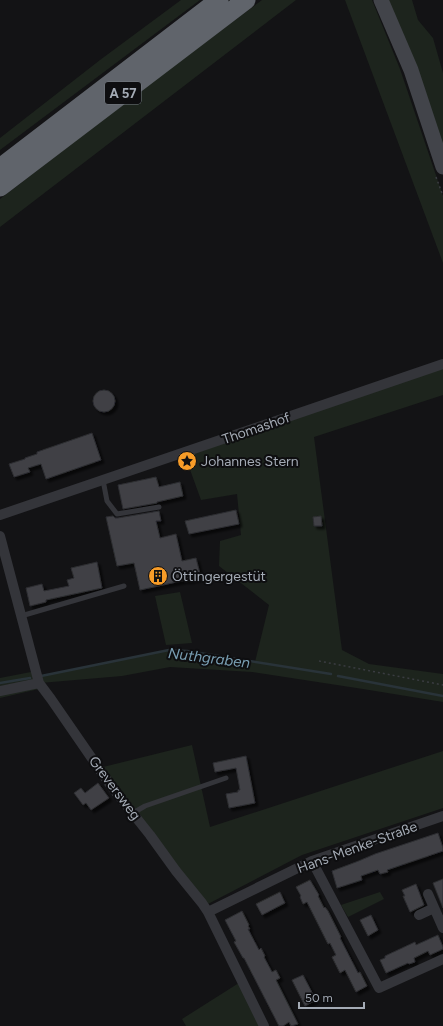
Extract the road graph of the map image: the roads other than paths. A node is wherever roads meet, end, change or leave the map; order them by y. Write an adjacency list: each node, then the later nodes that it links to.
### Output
1 (219, 0): 5 (highway, A 57)
2 (246, 0): 6 (highway, A 57)
3 (381, 0): 4 (main road)
4 (443, 167)
5 (0, 168)
6 (0, 187)
7 (443, 364): 8 (street, Thomashof)
8 (103, 480): 9 (lane); 10 (street, Thomashof)
9 (159, 506)
10 (0, 515)
11 (0, 536): 13 (street, Greversweg)
12 (124, 586): 13 (lane)
13 (21, 616): 14 (street, Greversweg)
14 (39, 683): 15 (street); 17 (street, Greversweg)
15 (0, 691)
16 (226, 778): 17 (lane)
17 (133, 813): 22 (street, Greversweg)
18 (443, 816): 19 (street, Hans-Menke-Straße)
19 (312, 861): 22 (street, Hans-Menke-Straße); 25 (street)
20 (428, 894): 21 (street)
21 (434, 908): 23 (street); 24 (street)
22 (208, 912): 26 (street, Greversweg)
23 (419, 915)
24 (443, 928)
25 (443, 959)
26 (264, 1026)

